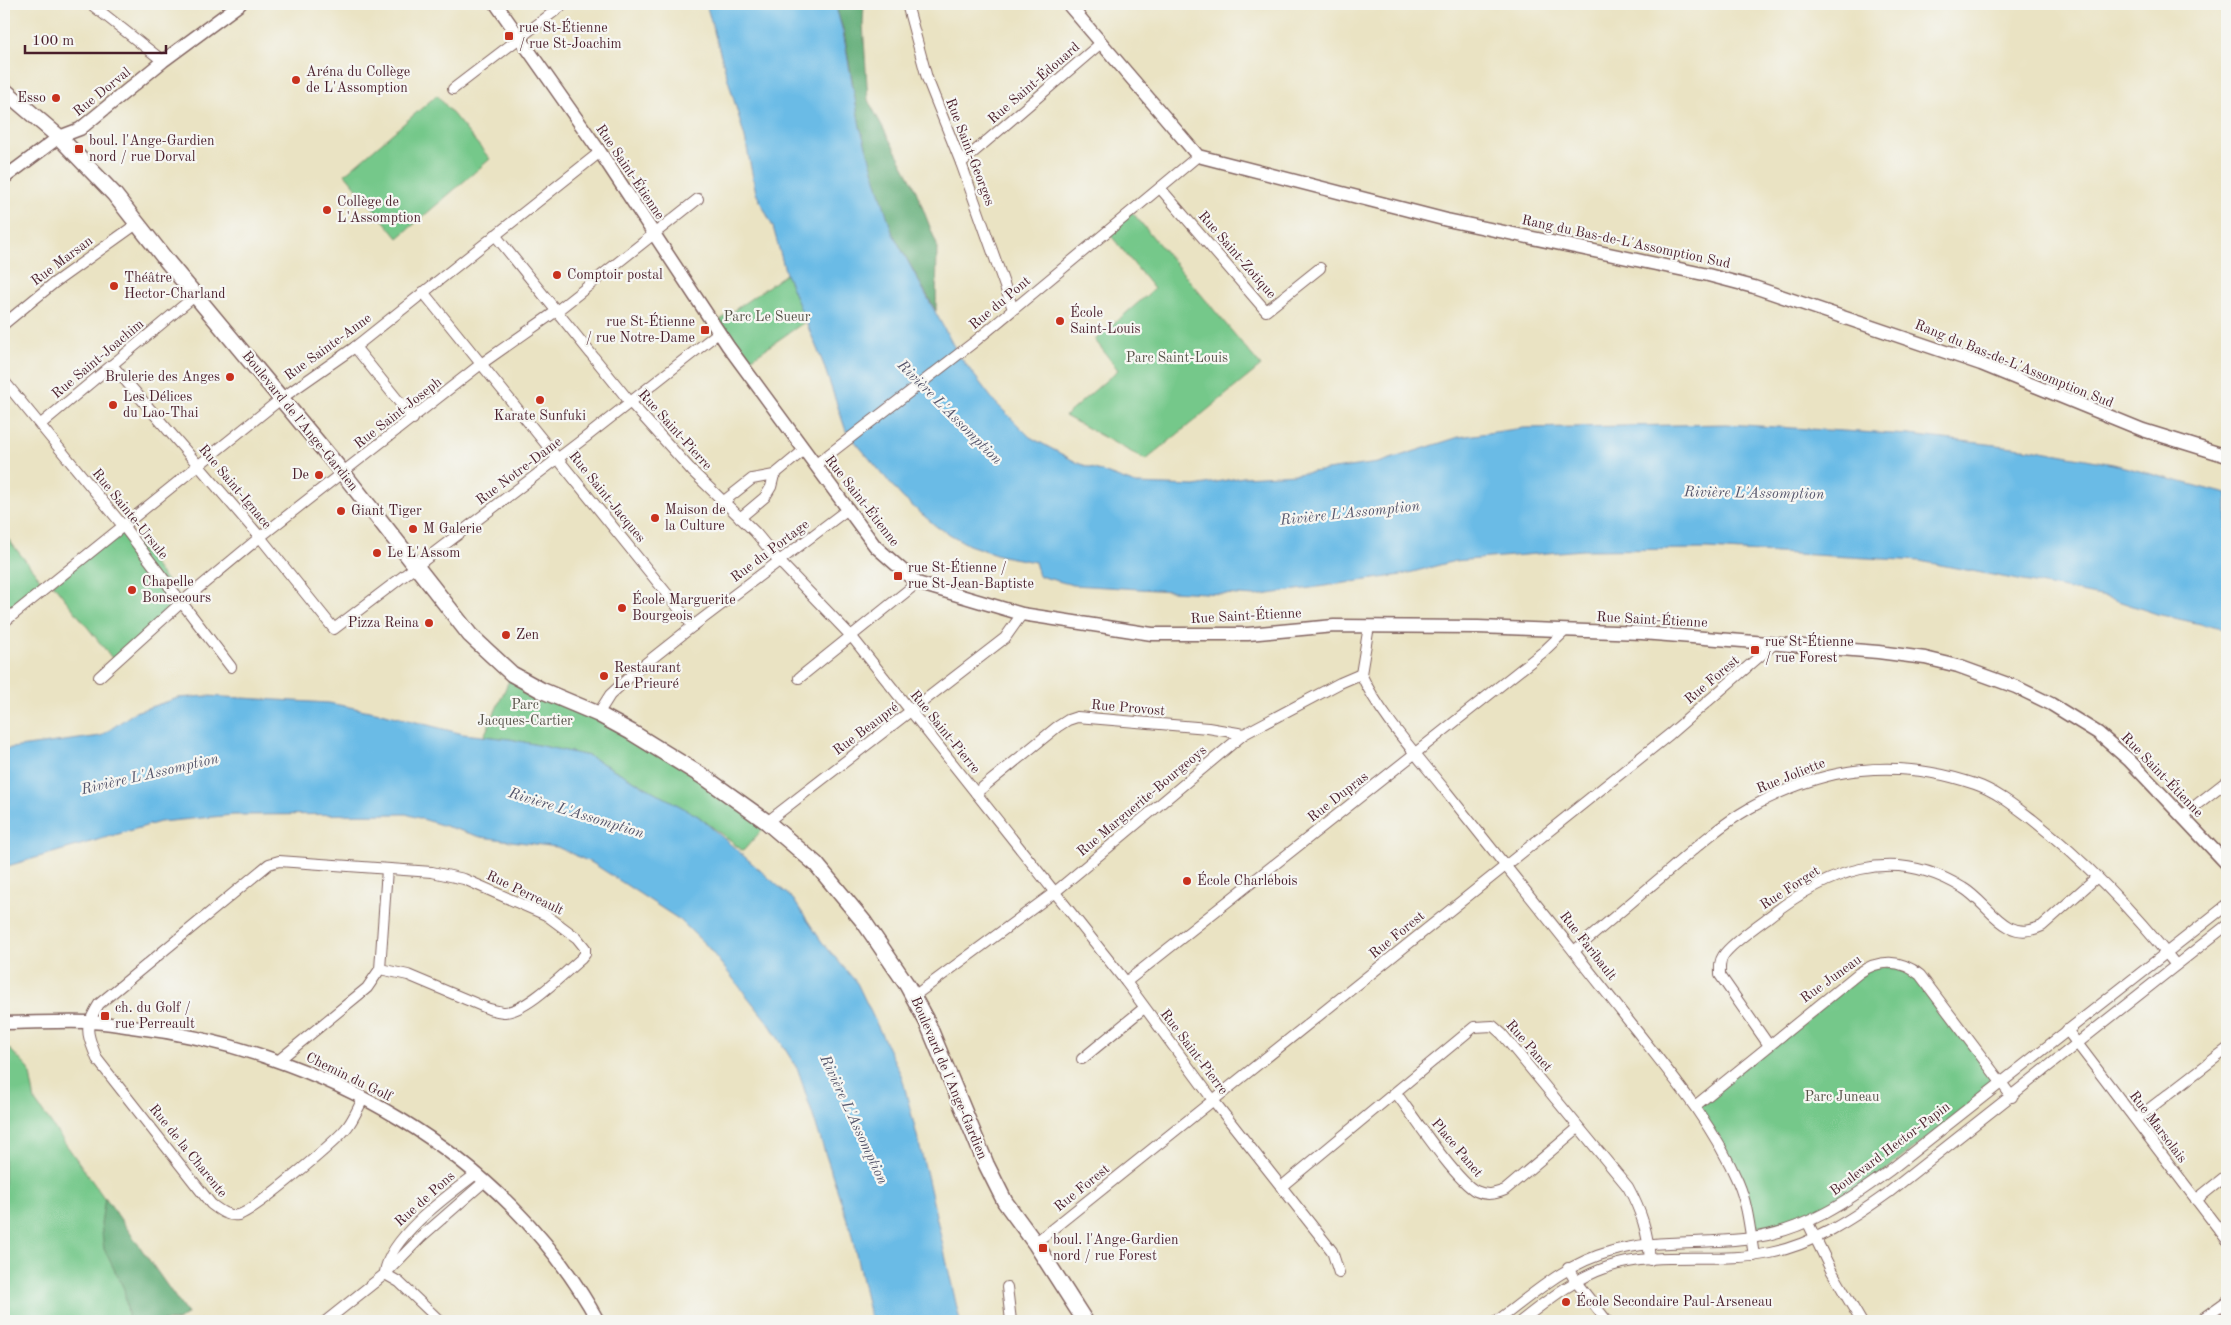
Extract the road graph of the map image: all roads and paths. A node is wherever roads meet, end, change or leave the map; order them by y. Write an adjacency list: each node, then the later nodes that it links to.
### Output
1 (92, 4): 9 (street)
2 (240, 4): 9 (street, Rue Dorval)
3 (496, 4): 7 (street, Rue Saint-Étienne)
4 (564, 4): 7 (street)
5 (906, 4): 15 (street, Rue Saint-Georges)
6 (1068, 4): 8 (street)
7 (520, 38): 11 (street); 13 (street, Rue Saint-Étienne)
8 (1101, 43): 14 (street); 15 (street, Rue Saint-Édouard)
9 (163, 61): 12 (street, Rue Dorval)
10 (4, 90): 12 (main road, Boulevard de l'Ange-Gardien)
11 (453, 90)
12 (59, 137): 16 (street, Rue Dorval); 19 (main road, Boulevard de l'Ange-Gardien)
13 (600, 152): 20 (street, Rue Saint-Étienne); 21 (street, Rue Sainte-Anne)
14 (1198, 156): 17 (street, Rue du Pont); 38 (street, Rang du Bas-de-L'Assomption Sud)
15 (962, 163): 25 (street, Rue Saint-Georges)
16 (4, 178)
17 (1160, 188): 22 (street, Rue Saint-Zotique); 25 (street, Rue du Pont)
18 (698, 199): 20 (street, Rue Saint-Joseph)
19 (138, 223): 24 (main road, Boulevard de l'Ange-Gardien); 27 (street, Rue Marsan)
20 (653, 234): 26 (street, Rue Saint-Joseph); 28 (street, Rue Saint-Étienne)
21 (496, 235): 23 (street, Rue Sainte-Anne); 26 (street, Rue Saint-Pierre)
22 (1320, 268)
23 (424, 292): 29 (street, Rue Sainte-Anne); 30 (street, Rue Saint-Jacques)
24 (196, 295): 31 (street, Rue Saint-Joachim); 33 (main road, Boulevard de l'Ange-Gardien)
25 (1013, 309): 40 (street, Rue du Pont)
26 (558, 310): 30 (street, Rue Saint-Joseph); 34 (street, Rue Saint-Pierre)
27 (4, 324)
28 (718, 333): 34 (street, Rue Notre-Dame); 37 (street, Rue Saint-Étienne)
29 (355, 347): 33 (street, Rue Sainte-Anne); 35 (street)
30 (481, 364): 35 (street, Rue Saint-Joseph); 39 (street, Rue Saint-Jacques)
31 (112, 365): 36 (street, Rue Saint-Joachim); 41 (street, Rue Saint-Ignace)
32 (4, 381): 36 (street, Rue Sainte-Ursule)
33 (282, 398): 41 (street, Rue Sainte-Anne); 42 (main road, Boulevard de l'Ange-Gardien)
34 (630, 402): 39 (street, Rue Notre-Dame); 44 (street, Rue Saint-Pierre)
35 (413, 419): 42 (street, Rue Saint-Joseph)
36 (41, 424): 47 (street, Rue Sainte-Ursule)
37 (804, 450): 40 (street, Rue Saint-Étienne); 43 (street)
38 (2227, 456)
39 (558, 459): 50 (street, Rue Notre-Dame); 55 (street, Rue Saint-Jacques)
40 (815, 465): 45 (street, Rue Saint-Étienne)
41 (199, 466): 47 (street, Rue Sainte-Anne); 48 (street, Rue Saint-Ignace)
42 (343, 473): 48 (street, Rue Saint-Joseph); 50 (main road, Boulevard de l'Ange-Gardien)
43 (774, 475): 44 (street); 46 (street)
44 (723, 502): 46 (street, Rue Saint-Pierre)
45 (848, 509): 49 (street, Rue du Portage); 51 (street, Rue Saint-Étienne)
46 (740, 518): 49 (street, Rue Saint-Pierre)
47 (124, 527): 52 (street, Rue Sainte-Ursule); 54 (street, Rue Sainte-Anne)
48 (260, 538): 52 (street, Rue Saint-Joseph); 57 (street, Rue Saint-Ignace)
49 (779, 561): 55 (street, Rue du Portage); 59 (street, Rue Saint-Pierre)
50 (417, 565): 57 (street, Rue Notre-Dame); 66 (main road, Boulevard de l'Ange-Gardien)
51 (917, 583): 53 (street, Rue Saint-Étienne); 59 (street)
52 (183, 601): 61 (street, Rue Sainte-Ursule); 63 (street, Rue Saint-Joseph)
53 (1022, 614): 56 (street, Rue Saint-Étienne); 65 (street, Rue Beaupré)
54 (4, 622)
55 (693, 626): 66 (street, Rue du Portage)
56 (1369, 626): 58 (street, Rue Saint-Étienne); 62 (street)
57 (334, 629)
58 (1565, 631): 60 (street, Rue Saint-Étienne); 68 (street, Rue Dupras)
59 (852, 637): 64 (street); 65 (street, Rue Saint-Pierre)
60 (1774, 644): 71 (street, Rue Saint-Étienne); 74 (street, Rue Forest)
61 (231, 667)
62 (1361, 674): 67 (street, Rue Marguerite-Bourgeoys); 68 (street, Rue Faribault)
63 (99, 677)
64 (799, 678)
65 (911, 712): 70 (street, Rue Saint-Pierre); 72 (street, Rue Beaupré)
66 (598, 714): 72 (main road, Boulevard de l'Ange-Gardien)
67 (1244, 734): 70 (street, Rue Provost); 77 (street, Rue Marguerite-Bourgeoys)
68 (1416, 753): 74 (street, Rue Faribault); 84 (street, Rue Dupras)
69 (2227, 781): 71 (street)
70 (976, 793): 77 (street, Rue Saint-Pierre)
71 (2182, 816): 73 (street, Rue Saint-Étienne)
72 (767, 822): 85 (main road, Boulevard de l'Ange-Gardien)
73 (2227, 864)
74 (1506, 866): 80 (street, Rue Faribault); 99 (street, Rue Forest)
75 (387, 869): 83 (street); 83 (street, Rue Perreault); 87 (street, Rue Perreault)
76 (2097, 877): 80 (street, Rue Joliette); 81 (street, Rue Joliette); 91 (street, Rue Forget)
77 (1055, 892): 84 (street, Rue Saint-Pierre); 85 (street, Rue Marguerite-Bourgeoys)
78 (2227, 905): 81 (street, Boulevard Hector-Papin)
79 (2227, 925): 82 (street)
80 (1574, 951): 100 (street, Rue Faribault)
81 (2166, 952): 82 (street, Rue Joliette); 89 (street, Boulevard Hector-Papin)
82 (2176, 965): 90 (street)
83 (380, 969): 94 (street)
84 (1126, 982): 86 (street, Rue Saint-Pierre)
85 (914, 996): 111 (main road, Boulevard de l'Ange-Gardien)
86 (1144, 1008): 93 (street); 99 (street, Rue Saint-Pierre)
87 (88, 1022): 88 (street, Chemin du Golf); 94 (street, Chemin du Golf); 98 (street, Rue de la Charente)
88 (4, 1023)
89 (2067, 1030): 90 (street, Rue Marsolais); 95 (street, Boulevard Hector-Papin)
90 (2077, 1043): 97 (street); 101 (street, Rue Marsolais)
91 (1768, 1044): 95 (street, Rue Juneau); 100 (street, Rue Juneau)
92 (2227, 1049): 101 (street)
93 (1082, 1059)
94 (279, 1060): 98 (street, Chemin du Golf)
95 (2001, 1081): 97 (street, Rue Juneau); 107 (street, Boulevard Hector-Papin)
96 (1396, 1093): 102 (street, Place Panet); 102 (street, Rue Panet); 105 (street, Rue Panet)
97 (2012, 1097): 109 (street)
98 (363, 1099): 104 (street, Chemin du Golf)
99 (1213, 1100): 105 (street, Rue Saint-Pierre); 111 (street, Rue Forest)
100 (1695, 1106): 108 (street, Rue Faribault)
101 (2136, 1119): 106 (street, Rue Marsolais)
102 (1578, 1128): 112 (street, Rue Panet)
103 (2227, 1175): 106 (street)
104 (480, 1178): 117 (street, Rue de Pons); 124 (street, Chemin du Golf)
105 (1281, 1187): 116 (street, Rue Saint-Pierre)
106 (2196, 1200): 110 (street, Rue Marsolais)
107 (1808, 1223): 108 (street, Boulevard Hector-Papin); 109 (street)
108 (1751, 1238): 112 (street, Boulevard Hector-Papin); 113 (street, Rue Faribault)
109 (1815, 1238): 113 (street); 130 (street)
110 (2227, 1240)
111 (1035, 1243): 126 (main road, Boulevard de l'Ange-Gardien)
112 (1648, 1243): 114 (street, Rue Panet); 115 (street, Boulevard Hector-Papin)
113 (1754, 1256): 114 (street)
114 (1650, 1260): 118 (street)
115 (1568, 1268): 118 (street); 127 (street, Boulevard Hector-Papin)
116 (1339, 1273)
117 (385, 1274): 122 (street); 123 (street)
118 (1576, 1282): 128 (street); 129 (street)
119 (1007, 1287): 125 (street)
120 (2227, 1301): 121 (street)
121 (2215, 1316): 131 (street)
122 (326, 1321)
123 (440, 1321)
124 (598, 1321)
125 (1011, 1321)
126 (1085, 1321)
127 (1497, 1321)
128 (1521, 1321)
129 (1607, 1321)
130 (1861, 1321)
131 (2199, 1321)

